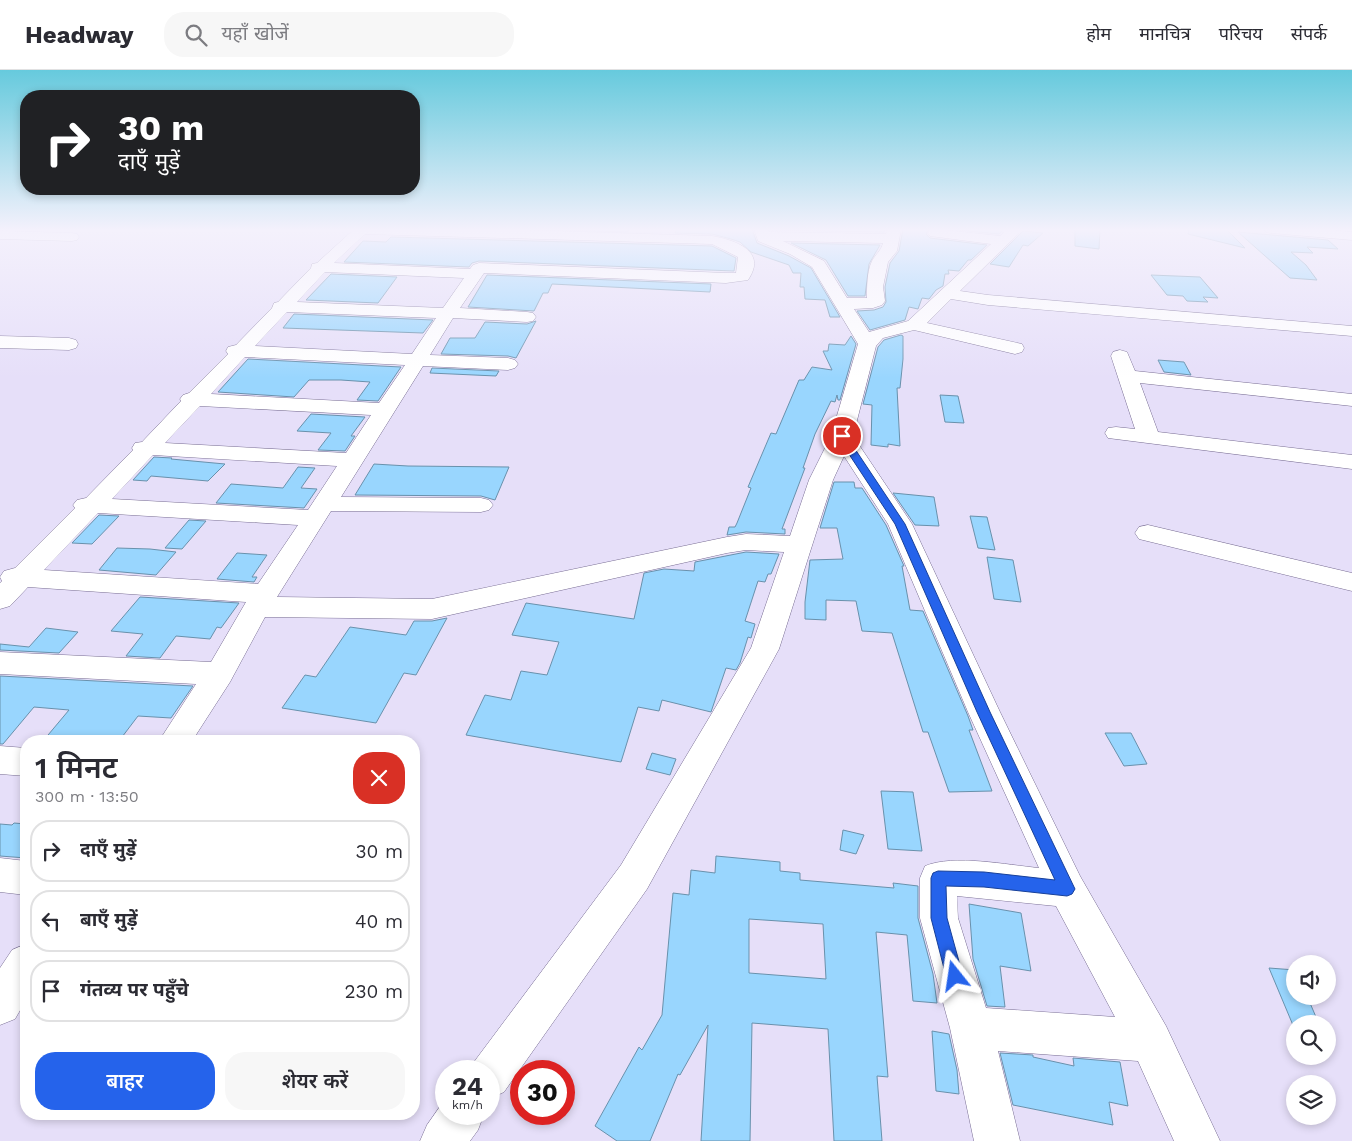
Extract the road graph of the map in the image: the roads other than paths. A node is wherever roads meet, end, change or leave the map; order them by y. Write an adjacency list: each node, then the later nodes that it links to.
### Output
1 (308, 279): 8 (street)
2 (471, 279): 9 (street)
3 (827, 279): 7 (street)
4 (876, 279): 7 (street)
5 (964, 279): 6 (street)
6 (948, 294): 11 (street); 12 (street)
7 (842, 303): 15 (street)
8 (282, 307): 9 (street); 17 (street)
9 (448, 313): 10 (street); 18 (street)
10 (527, 317)
11 (914, 325): 15 (street); 16 (street)
12 (1352, 331)
13 (0, 342): 14 (street)
14 (69, 344)
15 (867, 344): 24 (street)
16 (1015, 348)
17 (238, 352): 18 (street); 20 (street)
18 (418, 360): 19 (street); 22 (street)
19 (508, 364)
20 (192, 399): 22 (street); 26 (street)
21 (1352, 400): 25 (street)
22 (385, 410): 27 (street)
23 (1116, 433): 25 (street)
24 (842, 436): 33 (street); 44 (street)
25 (1149, 437): 28 (street)
26 (146, 448): 27 (street); 30 (street)
27 (353, 460): 31 (street)
28 (1352, 462)
29 (481, 504): 31 (street)
30 (88, 505): 31 (street); 35 (street)
31 (319, 511): 36 (street)
32 (1148, 533): 34 (street)
33 (799, 545): 36 (street); 49 (street)
34 (1352, 582)
35 (8, 586): 36 (street)
36 (261, 600): 38 (street)
37 (0, 663): 38 (street)
38 (219, 674): 39 (street)
39 (179, 735)
40 (0, 760): 41 (street)
41 (20, 762)
42 (0, 875): 43 (street)
43 (20, 877)
44 (1067, 889): 47 (street); 48 (street)
45 (20, 973): 46 (street)
46 (0, 1004)
47 (971, 1028): 48 (street); 52 (street)
48 (1151, 1041): 53 (street)
49 (500, 1062)
50 (454, 1125): 51 (street)
51 (443, 1141)
52 (997, 1141)
53 (1197, 1141)

